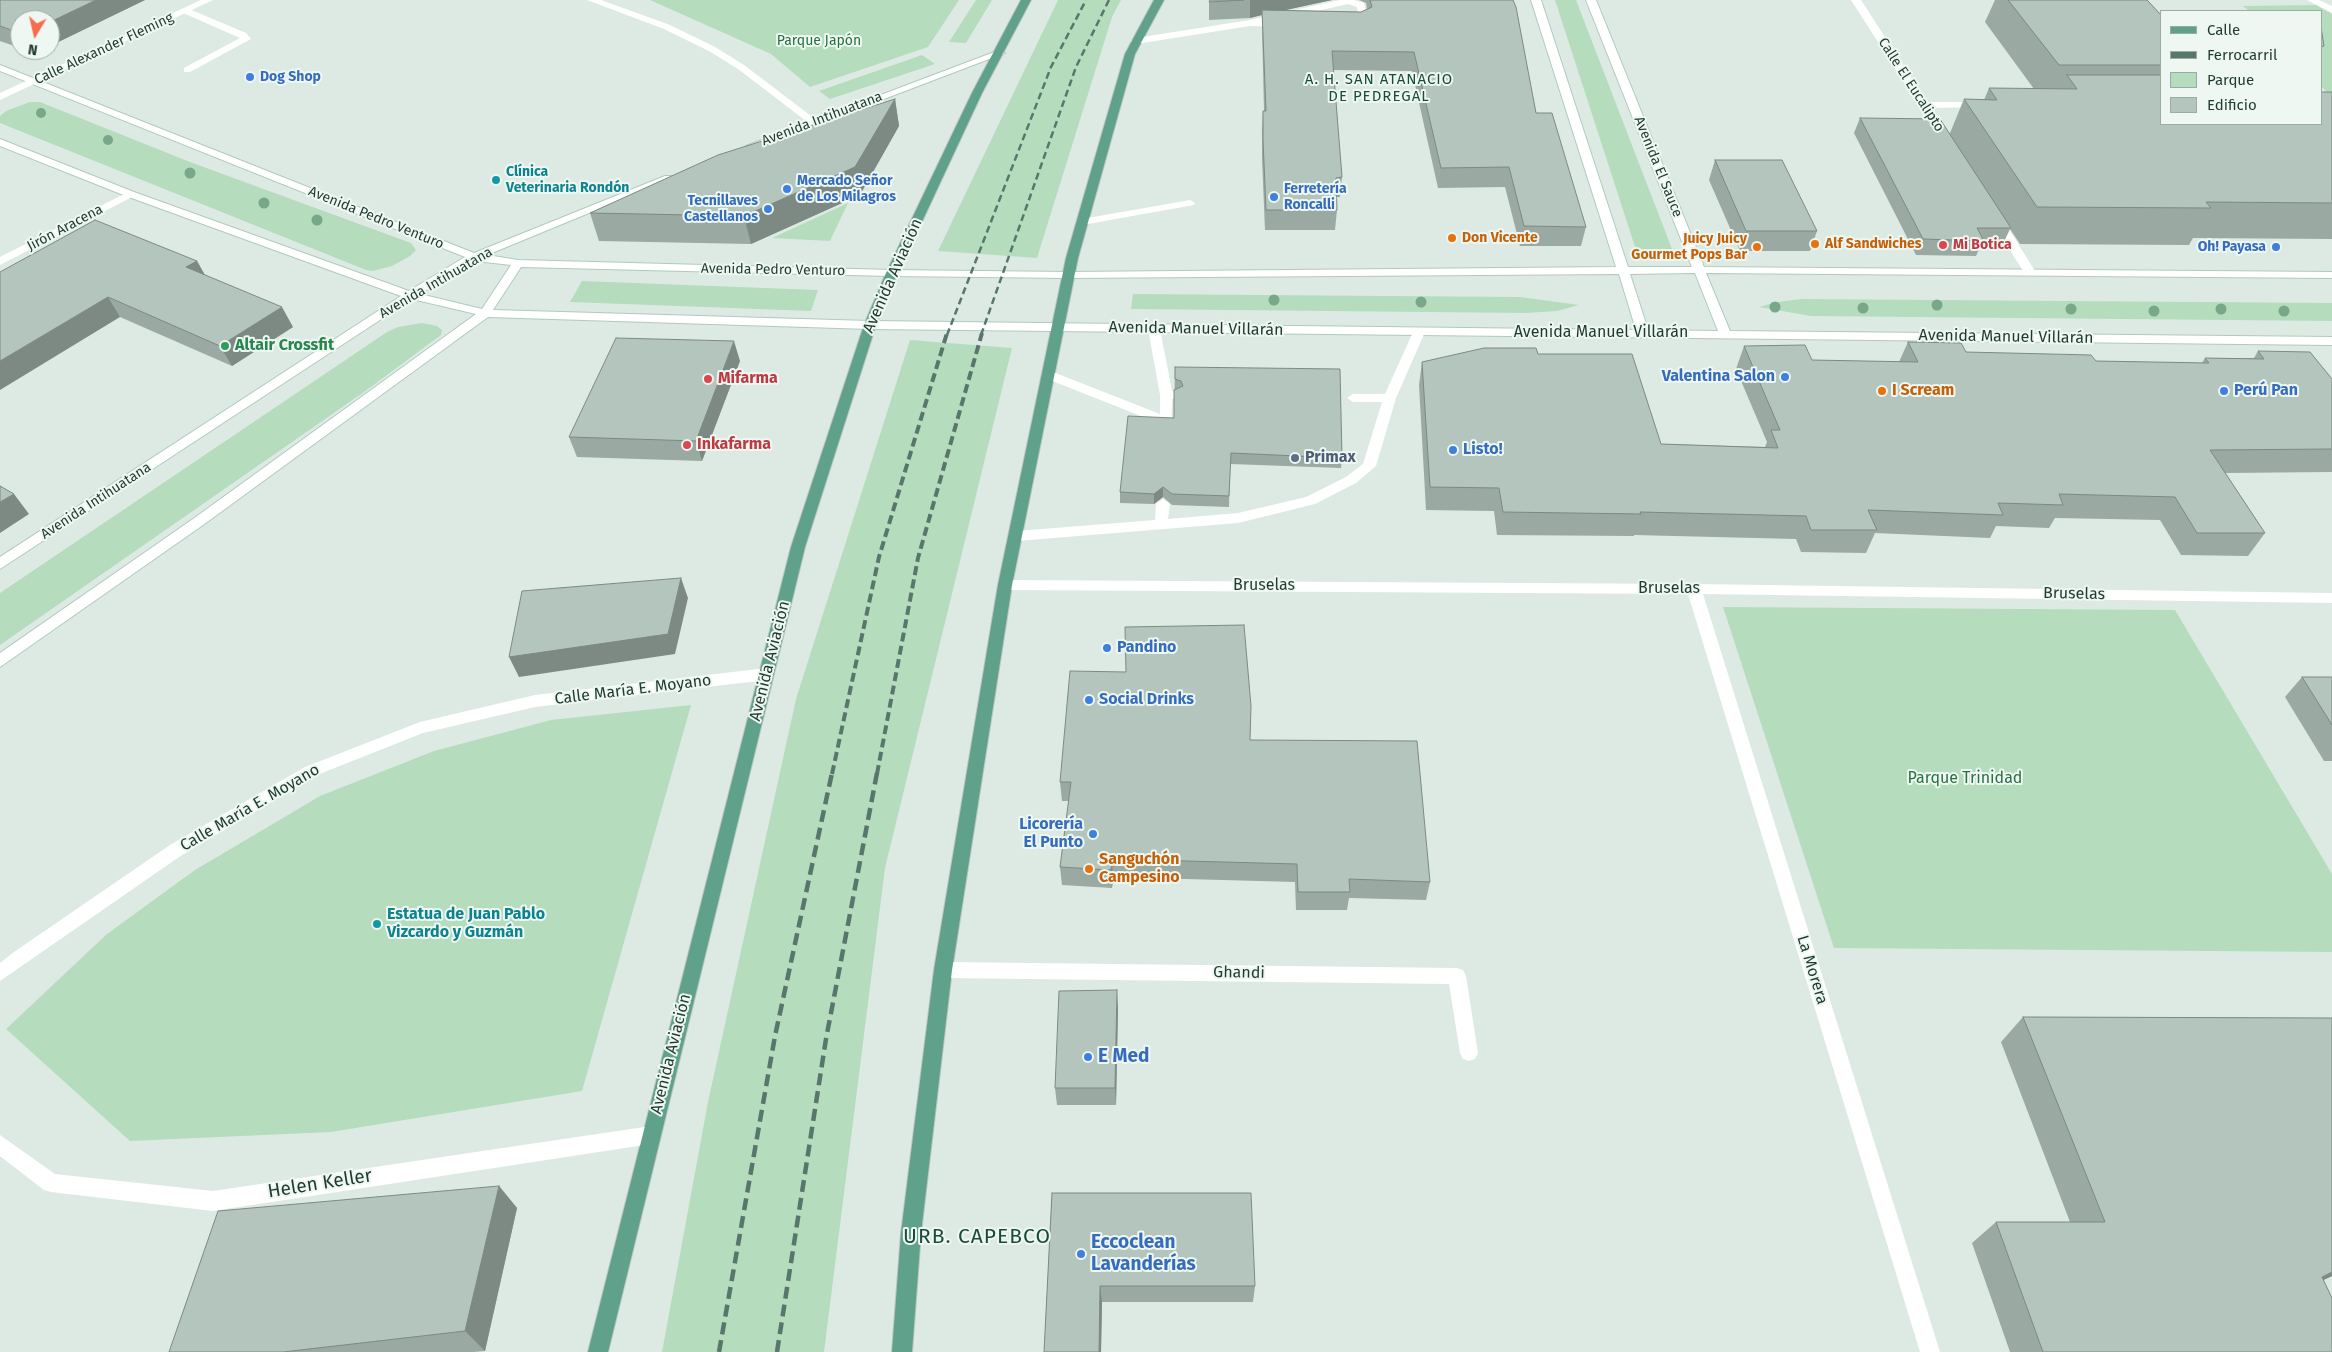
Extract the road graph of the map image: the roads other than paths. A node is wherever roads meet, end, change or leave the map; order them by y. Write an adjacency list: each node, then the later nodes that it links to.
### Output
1 (208, 0): 10 (main road, Calle Alexander Fleming)
2 (592, 0): 22 (main road)
3 (1026, 0): 15 (main road, Avenida Aviación)
4 (1159, 0): 14 (main road)
5 (1536, 0): 34 (main road)
6 (1590, 0): 35 (main road, Avenida El Sauce)
7 (1856, 0): 20 (main road, Calle El Eucalipto)
8 (2312, 0): 9 (main road)
9 (2332, 10)
10 (186, 11): 17 (main road); 18 (main road, Calle Alexander Fleming)
11 (1250, 23): 12 (main road); 13 (main road); 14 (main road)
12 (1289, 24)
13 (1348, 26)
14 (1136, 41): 30 (main road)
15 (1000, 53): 22 (main road, Avenida Intihuatana); 37 (main road, Avenida Aviación)
16 (0, 68): 18 (main road, Avenida Pedro Venturo)
17 (188, 70)
18 (34, 82): 19 (main road, Calle Alexander Fleming); 31 (main road, Avenida Pedro Venturo)
19 (0, 97)
20 (1924, 105): 21 (main road); 24 (main road, Calle El Eucalipto)
21 (1988, 106)
22 (814, 122): 25 (main road, Avenida Intihuatana)
23 (0, 142): 27 (main road)
24 (1950, 146)
25 (743, 149)
26 (679, 174): 31 (main road, Avenida Intihuatana)
27 (130, 194): 32 (main road, Jirón Aracena); 40 (main road)
28 (1190, 203): 30 (main road)
29 (1992, 212): 36 (main road)
30 (1082, 222): 38 (main road)
31 (474, 257): 33 (main road, Avenida Pedro Venturo); 40 (main road, Avenida Intihuatana)
32 (0, 262)
33 (518, 263): 37 (main road, Avenida Pedro Venturo); 41 (main road, Avenida Intihuatana)
34 (1624, 270): 35 (main road); 38 (main road); 46 (main road)
35 (1700, 270): 36 (main road); 47 (main road, Avenida El Sauce)
36 (2029, 271): 39 (main road)
37 (892, 273): 38 (main road); 42 (main road, Avenida Aviación)
38 (1068, 275): 43 (main road)
39 (2332, 275)
40 (410, 295): 41 (main road); 55 (main road, Avenida Intihuatana)
41 (485, 313): 42 (main road); 59 (main road, Avenida Intihuatana)
42 (870, 325): 43 (main road, Avenida Manuel Villarán); 60 (main road, Avenida Aviación)
43 (1058, 327): 44 (main road, Avenida Manuel Villarán); 49 (main road)
44 (1154, 329): 45 (main road, Avenida Manuel Villarán); 49 (main road)
45 (1419, 332): 46 (main road, Avenida Manuel Villarán); 51 (main road)
46 (1643, 332): 47 (main road, Avenida Manuel Villarán)
47 (1726, 334): 48 (main road, Avenida Manuel Villarán)
48 (2332, 341)
49 (1048, 375): 54 (main road)
50 (1352, 398): 51 (main road)
51 (1390, 398): 53 (main road)
52 (1163, 504): 53 (main road)
53 (1161, 524): 54 (main road)
54 (1017, 536): 56 (main road)
55 (0, 564)
56 (1005, 584): 57 (main road, Bruselas); 61 (main road)
57 (1694, 589): 58 (main road, Bruselas); 68 (main road, La Morera)
58 (2332, 598)
59 (0, 661)
60 (767, 674): 62 (main road, Calle María E. Moyano); 64 (main road, Avenida Aviación)
61 (944, 970): 63 (main road, Ghandi); 67 (main road)
62 (0, 973)
63 (1469, 1053)
64 (651, 1134): 65 (main road, Helen Keller); 66 (main road, Avenida Aviación)
65 (0, 1144)
66 (598, 1352)
67 (902, 1352)
68 (1930, 1352)

